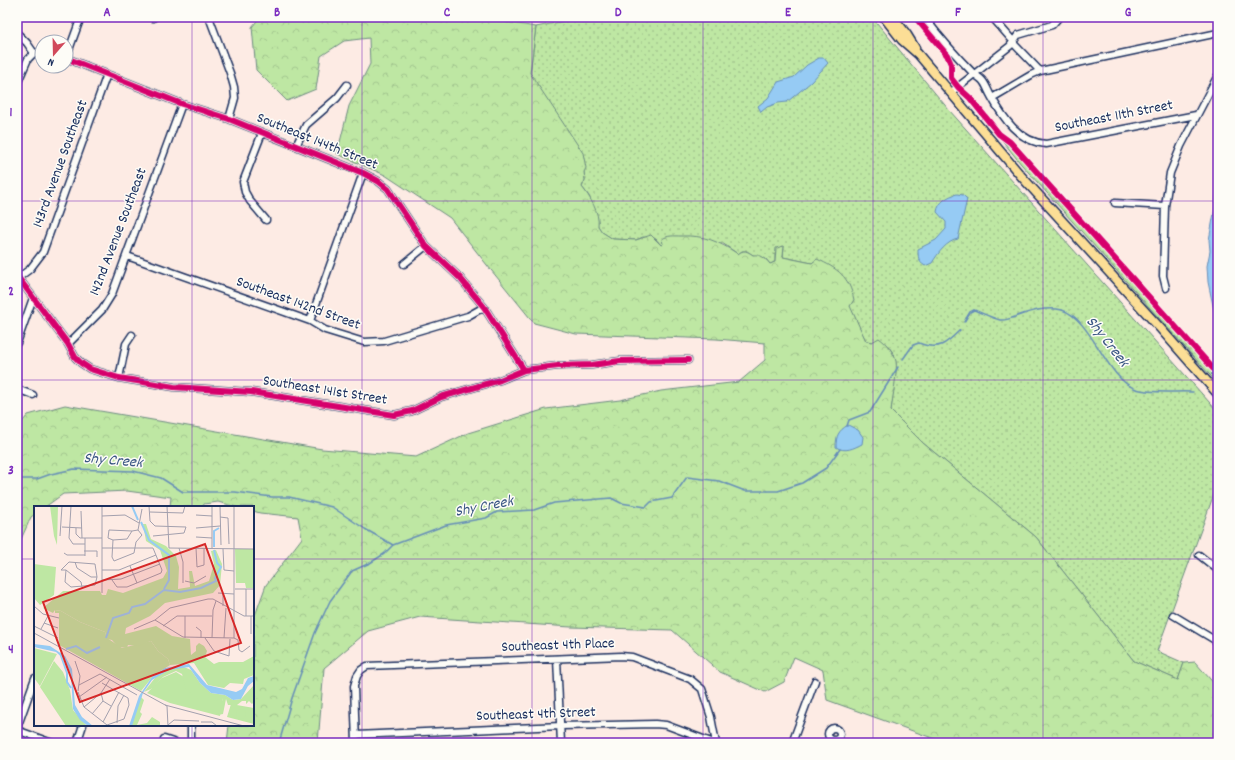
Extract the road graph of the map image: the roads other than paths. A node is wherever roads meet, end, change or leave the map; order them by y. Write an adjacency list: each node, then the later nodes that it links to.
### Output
1 (81, 17): 10 (street)
2 (209, 17): 25 (street)
3 (884, 17): 13 (main road)
4 (893, 17): 13 (main road)
5 (924, 17): 17 (street)
6 (992, 17): 11 (street)
7 (1059, 17): 11 (street)
8 (17, 33): 12 (street)
9 (1218, 33): 15 (street)
10 (74, 36)
11 (1014, 41): 15 (street); 17 (street)
12 (34, 53): 19 (street)
13 (918, 54): 21 (main road)
14 (74, 61): 16 (street, Southeast 144th Street)
15 (1040, 71): 22 (street)
16 (107, 74): 23 (street, Southeast 144th Street); 35 (street, 143rd Avenue Southeast)
17 (974, 74): 21 (street); 22 (street)
18 (1217, 77): 24 (street)
19 (17, 84)
20 (347, 85): 27 (street)
21 (950, 93): 47 (main road)
22 (992, 98): 24 (street, Southeast 11th Street)
23 (182, 104): 25 (street, Southeast 144th Street); 33 (street, 142nd Avenue Southeast)
24 (1196, 115): 30 (street)
25 (229, 120): 26 (street, Southeast 144th Street)
26 (262, 133): 27 (street, Southeast 144th Street); 31 (street)
27 (296, 146): 28 (street, Southeast 144th Street)
28 (363, 173): 32 (street, Southeast 144th Street); 39 (street)
29 (1115, 203): 30 (street)
30 (1166, 206): 36 (street)
31 (266, 220)
32 (426, 246): 34 (street); 38 (street, Southeast 144th Street)
33 (127, 256): 39 (street, Southeast 142nd Street); 42 (street, 142nd Avenue Southeast)
34 (404, 264)
35 (18, 277): 37 (street)
36 (1166, 288)
37 (33, 298): 41 (street); 42 (street)
38 (484, 307): 39 (street, Southeast 142nd Street); 44 (street, Southeast 144th Street)
39 (310, 321)
40 (132, 335): 45 (street)
41 (17, 343)
42 (68, 344): 45 (street, Southeast 141st Street)
43 (688, 360): 44 (street, Southeast 141st Street)
44 (524, 370): 45 (street, Southeast 141st Street)
45 (119, 378)
46 (17, 389): 48 (street)
47 (1218, 394)
48 (33, 396)
49 (1199, 554): 50 (street)
50 (1218, 570)
51 (1173, 615): 52 (street)
52 (1218, 642)
53 (558, 659): 58 (street); 60 (street, Southeast 4th Place); 68 (street, Southeast 4th Place)
54 (34, 681): 59 (street)
55 (815, 681): 69 (street)
56 (83, 726): 63 (street)
57 (191, 726): 65 (street)
58 (561, 726): 60 (street, Southeast 4th Street); 67 (street); 68 (street, Southeast 4th Street)
59 (17, 729): 62 (street)
60 (356, 735): 66 (street)
61 (164, 740): 64 (street)
62 (52, 743)
63 (77, 743)
64 (176, 743)
65 (191, 743)
66 (356, 743)
67 (561, 743)
68 (715, 743)
69 (792, 743)

